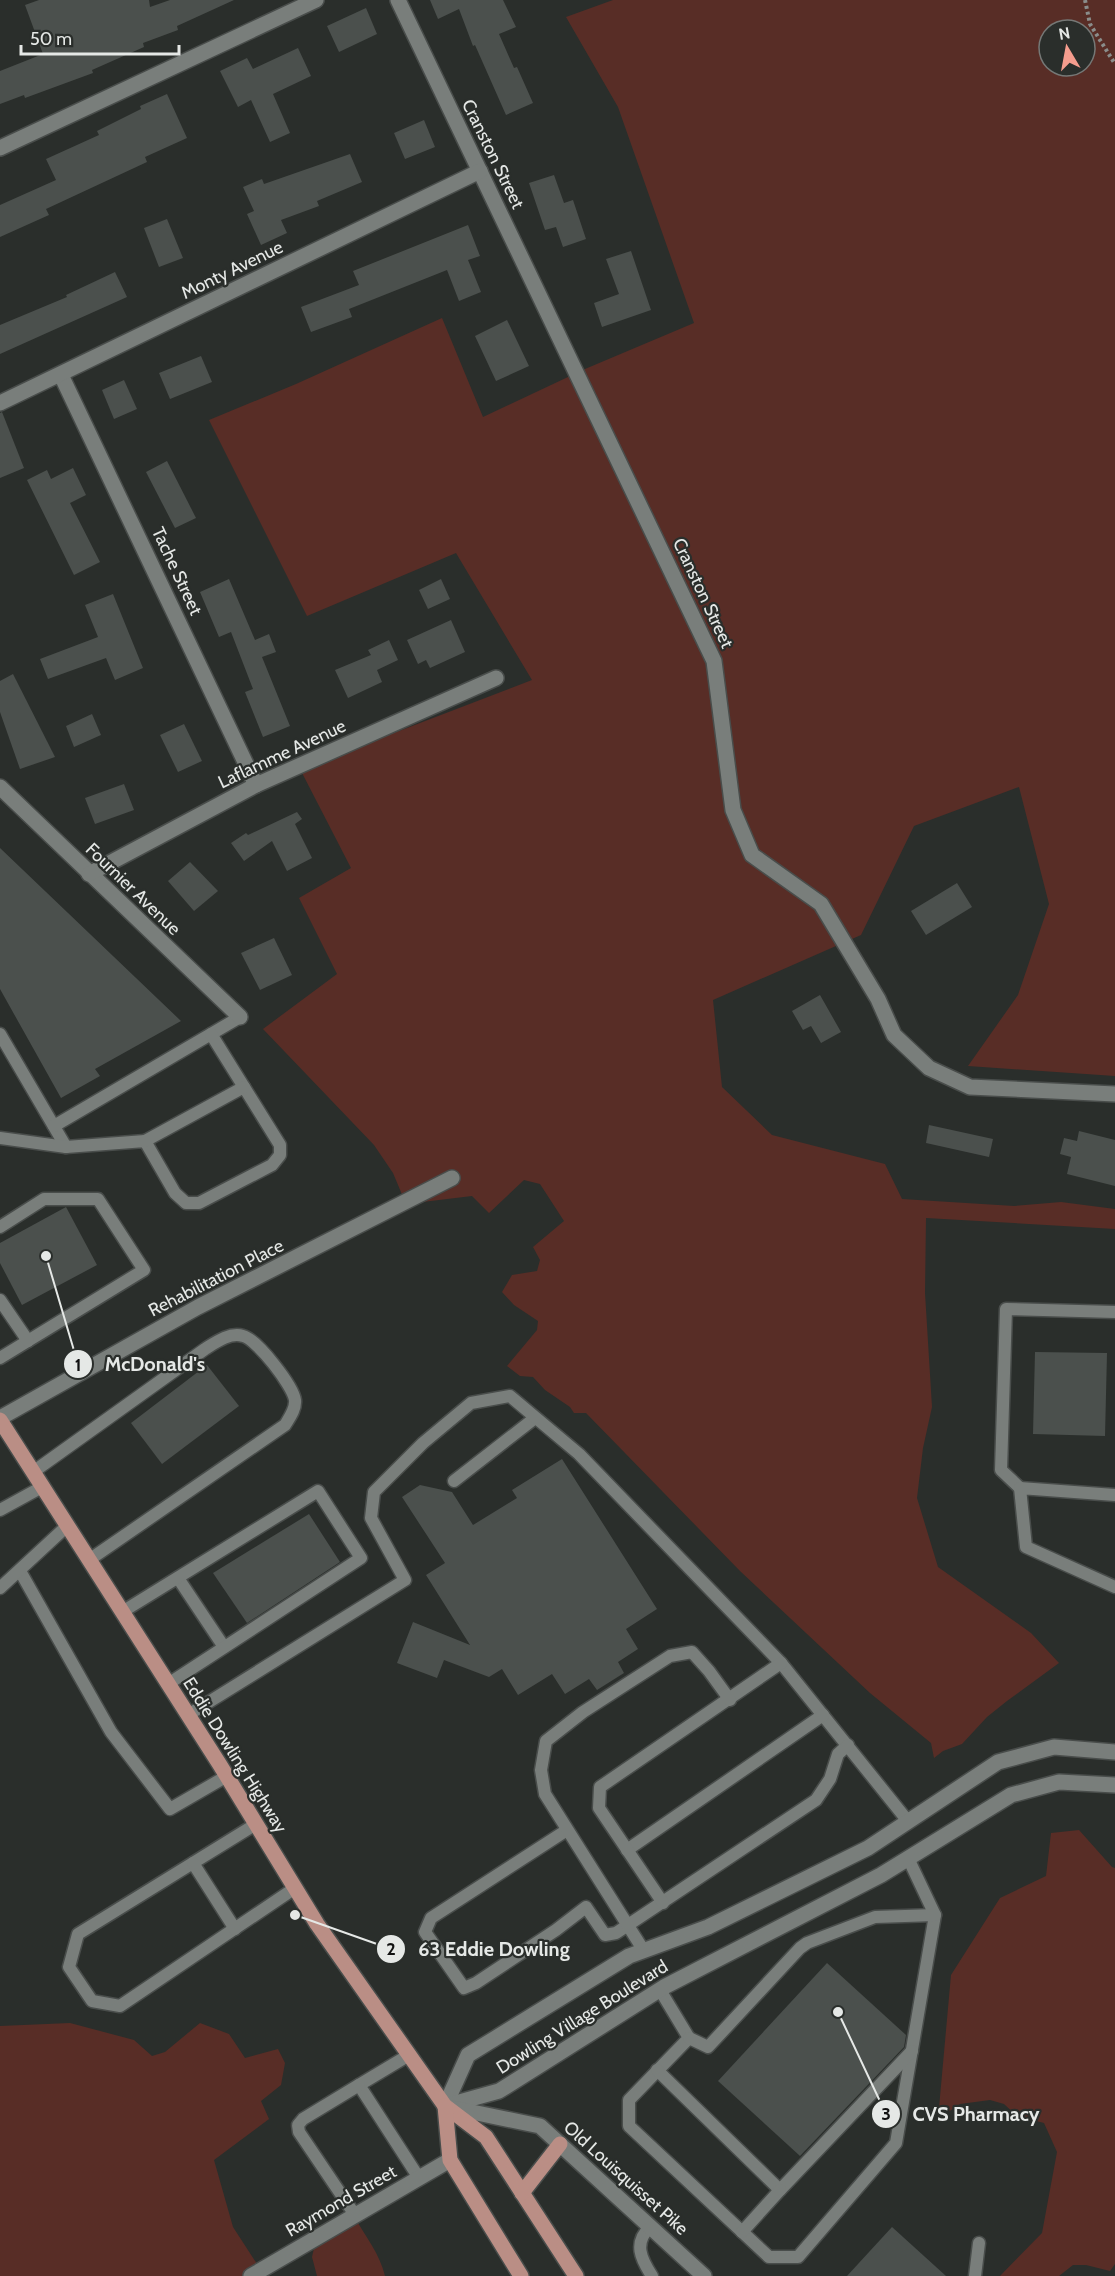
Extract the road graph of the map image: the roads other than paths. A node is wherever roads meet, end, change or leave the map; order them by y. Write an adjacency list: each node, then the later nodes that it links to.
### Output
1 (316, 0): 3 (street)
2 (399, 0): 4 (street, Cranston Street)
3 (0, 148)
4 (480, 171): 5 (street, Monty Avenue); 15 (street, Cranston Street)
5 (61, 375): 6 (street, Monty Avenue); 8 (street, Tache Street)
6 (0, 403)
7 (496, 678): 8 (street, Laflamme Avenue)
8 (256, 785): 10 (street, Laflamme Avenue)
9 (0, 787): 10 (street, Fournier Avenue)
10 (89, 874): 11 (street, Fournier Avenue)
11 (240, 1017): 13 (lane)
12 (0, 1034): 16 (lane)
13 (211, 1034): 14 (lane); 16 (lane)
14 (244, 1087): 18 (lane); 18 (lane)
15 (1115, 1094)
16 (54, 1126): 19 (lane)
17 (0, 1138): 19 (lane)
18 (145, 1142): 19 (lane)
19 (66, 1147)
20 (452, 1178): 27 (street, Rehabilitation Place)
21 (0, 1227): 24 (lane)
22 (0, 1300): 24 (lane)
23 (1115, 1312): 31 (lane)
24 (28, 1341): 25 (lane)
25 (0, 1358)
26 (535, 1418): 29 (lane); 42 (lane); 45 (lane)
27 (0, 1419): 28 (main road, Eddie Dowling Highway)
28 (33, 1472): 30 (main road, Eddie Dowling Highway); 35 (lane)
29 (454, 1481)
30 (42, 1487): 33 (lane); 34 (main road, Eddie Dowling Highway)
31 (1020, 1488): 32 (lane); 38 (lane)
32 (1115, 1495)
33 (0, 1510)
34 (67, 1526): 35 (main road, Eddie Dowling Highway); 36 (lane)
35 (89, 1560): 40 (main road, Eddie Dowling Highway)
36 (20, 1571): 39 (lane); 49 (lane)
37 (178, 1578): 40 (lane); 41 (lane); 41 (lane)
38 (1115, 1587)
39 (0, 1588)
40 (122, 1612): 43 (main road, Eddie Dowling Highway)
41 (224, 1647): 43 (lane)
42 (781, 1663): 44 (lane); 46 (lane)
43 (168, 1684): 45 (main road, Eddie Dowling Highway)
44 (730, 1700): 53 (lane); 54 (lane)
45 (188, 1715): 49 (main road, Eddie Dowling Highway)
46 (824, 1715): 47 (lane); 54 (lane)
47 (848, 1745): 51 (lane); 58 (lane)
48 (1115, 1752): 51 (street, Dowling Village Boulevard)
49 (227, 1776): 52 (main road, Eddie Dowling Highway)
50 (1115, 1785): 55 (street, Dowling Village Boulevard)
51 (907, 1820): 62 (street, Dowling Village Boulevard)
52 (256, 1824): 56 (lane); 57 (main road, Eddie Dowling Highway)
53 (567, 1830): 60 (lane); 60 (lane)
54 (627, 1850): 58 (lane)
55 (908, 1858): 59 (lane); 63 (street, Dowling Village Boulevard)
56 (193, 1863): 61 (lane); 61 (lane)
57 (295, 1888): 61 (lane); 66 (main road, Eddie Dowling Highway)
58 (663, 1903): 60 (lane)
59 (935, 1915): 64 (lane); 65 (lane)
60 (628, 1925): 62 (lane)
61 (235, 1929)
62 (644, 1950): 69 (street, Dowling Village Boulevard)
63 (660, 1990): 64 (lane); 69 (street, Dowling Village Boulevard)
64 (689, 2038): 67 (lane)
65 (912, 2052): 73 (lane); 77 (lane)
66 (410, 2055): 68 (lane); 69 (main road, Eddie Dowling Highway)
67 (657, 2070): 73 (lane); 77 (lane)
68 (359, 2085): 72 (lane); 75 (lane)
69 (446, 2106): 70 (street, Old Louisquisset Pike); 71 (main road); 74 (main road, Eddie Dowling Highway)
70 (560, 2144): 74 (main road); 76 (street, Old Louisquisset Pike)
71 (450, 2160): 72 (street, Raymond Street); 80 (main road)
72 (419, 2178): 75 (street, Raymond Street)
73 (780, 2190): 77 (lane)
74 (522, 2193): 81 (main road, Eddie Dowling Highway)
75 (355, 2215): 79 (street, Raymond Street)
76 (650, 2227): 82 (lane); 83 (street, Old Louisquisset Pike)
77 (742, 2232)
78 (979, 2244): 84 (lane)
79 (252, 2276)
80 (521, 2276)
81 (576, 2276)
82 (652, 2276)
83 (704, 2276)
84 (975, 2276)

